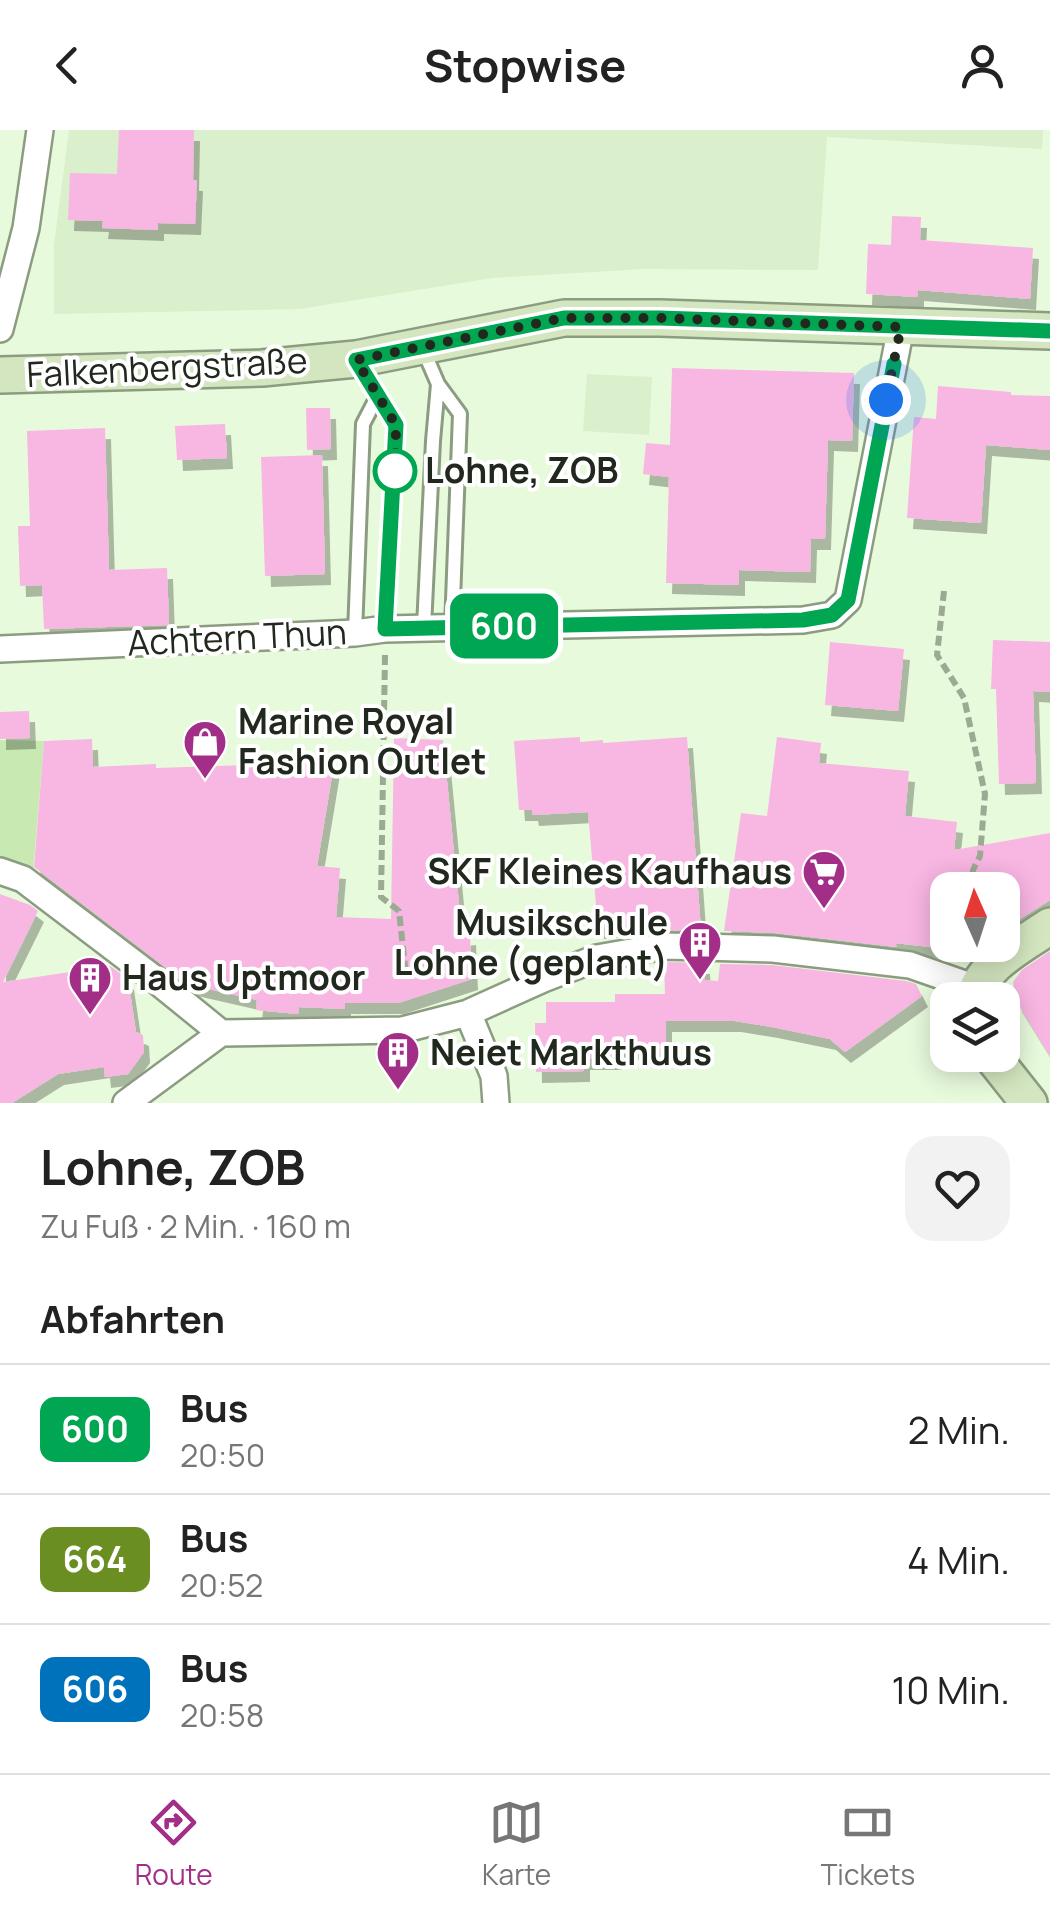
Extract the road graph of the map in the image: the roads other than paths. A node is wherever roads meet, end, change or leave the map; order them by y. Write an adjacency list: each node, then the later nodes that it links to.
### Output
1 (40, 130): 3 (street)
2 (901, 327): 4 (street, Falkenbergstraße); 5 (street, Falkenbergstraße); 11 (street, Achtern Thun)
3 (0, 329)
4 (1050, 331)
5 (421, 345): 6 (street, Falkenbergstraße); 8 (lane)
6 (356, 360): 7 (street, Falkenbergstraße); 9 (lane)
7 (0, 375)
8 (438, 384): 10 (lane); 11 (lane)
9 (378, 396): 12 (lane); 13 (lane)
10 (424, 627): 11 (street, Achtern Thun); 12 (street, Achtern Thun)
11 (452, 627)
12 (385, 629): 13 (street, Achtern Thun)
13 (355, 632): 14 (street, Achtern Thun)
14 (0, 648)
15 (0, 871): 20 (street)
16 (1050, 926): 18 (street)
17 (948, 982): 19 (street)
18 (984, 982)
19 (468, 1014): 20 (street); 23 (street)
20 (220, 1033): 22 (street)
21 (1004, 1072): 24 (street)
22 (126, 1103)
23 (496, 1103)
24 (1029, 1103)

